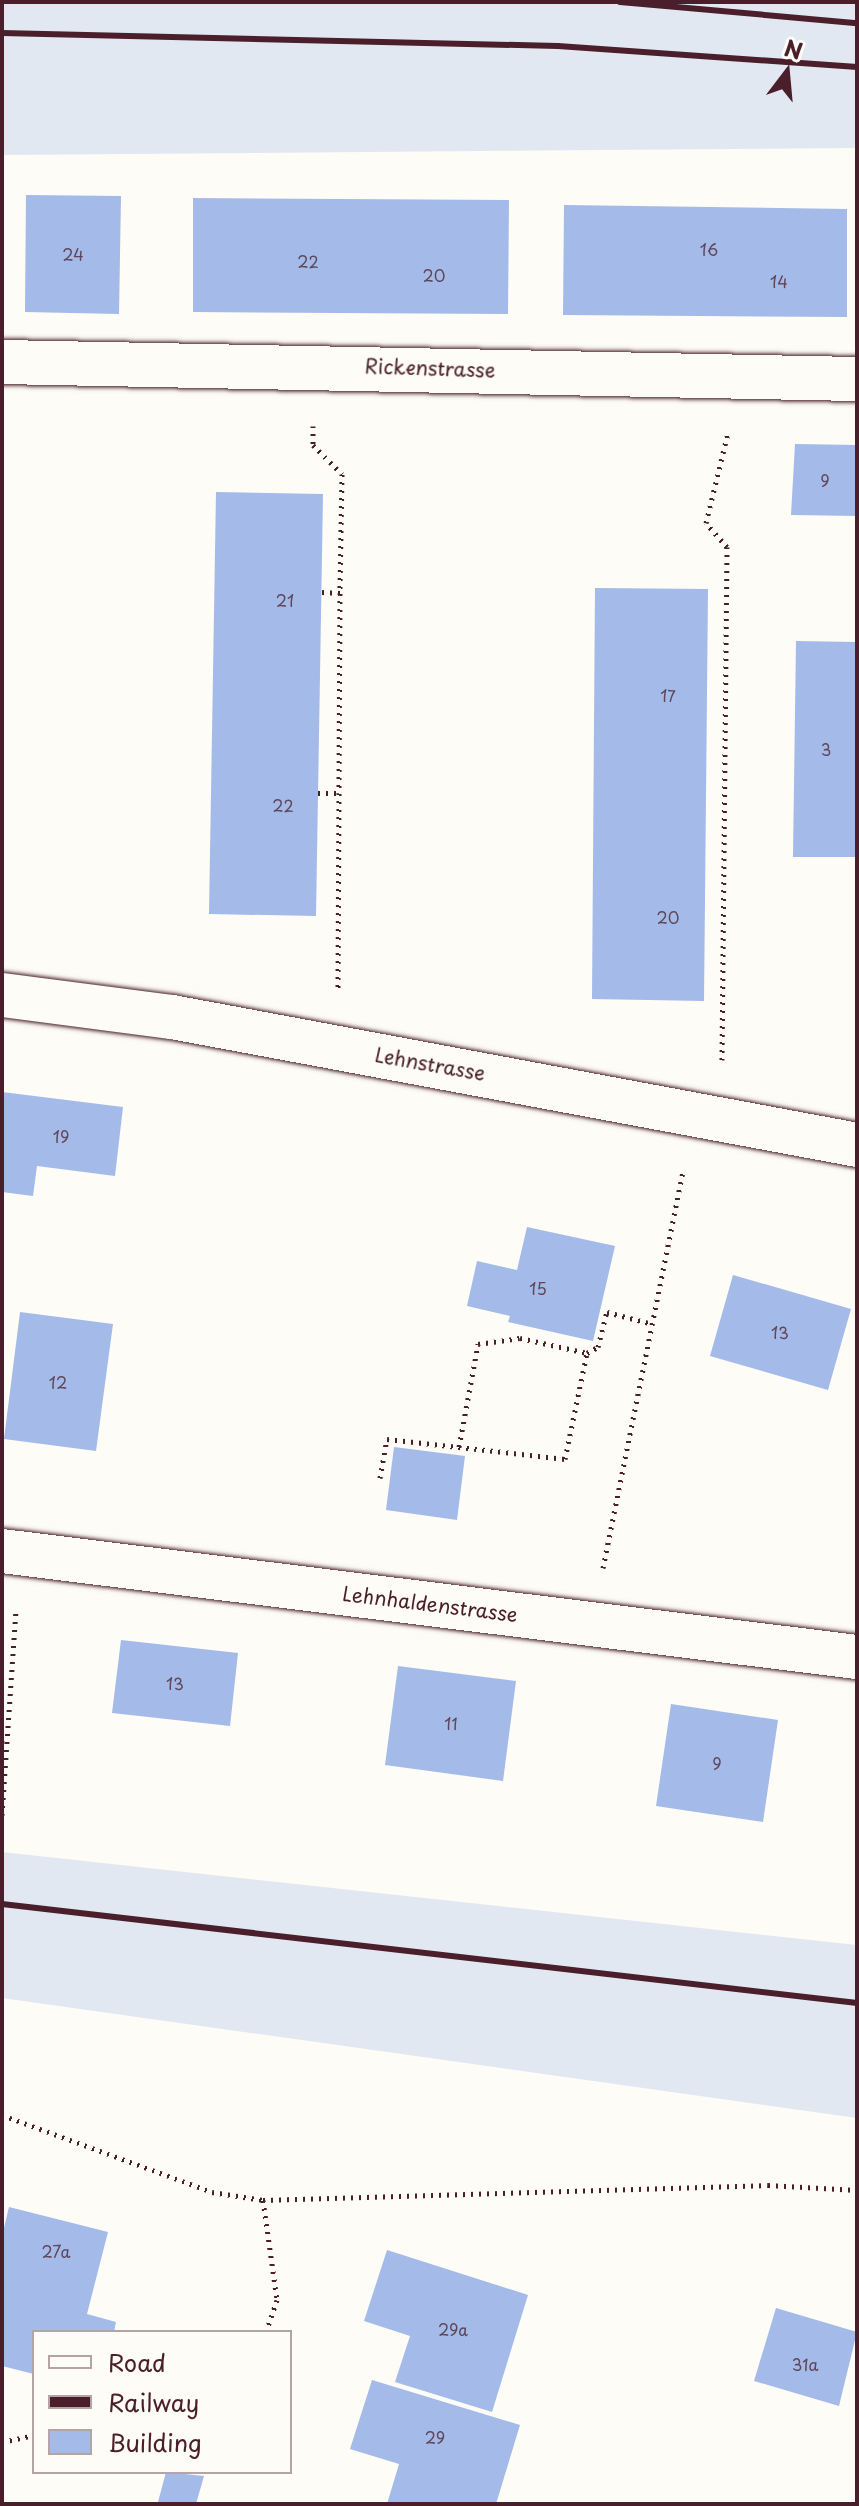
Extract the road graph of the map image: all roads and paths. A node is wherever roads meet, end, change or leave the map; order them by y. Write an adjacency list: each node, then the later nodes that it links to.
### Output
1 (2, 362): 2 (street, Rickenstrasse)
2 (857, 379)
3 (729, 419): 11 (path)
4 (328, 461): 6 (path)
5 (322, 592): 6 (path)
6 (340, 593): 8 (path)
7 (318, 793): 8 (path)
8 (339, 793): 10 (path)
9 (2, 995): 12 (street, Lehnstrasse)
10 (338, 1009)
11 (722, 1040)
12 (857, 1145)
13 (685, 1157): 14 (path)
14 (653, 1324): 15 (path); 19 (path)
15 (587, 1353): 16 (path); 16 (path)
16 (459, 1447): 17 (path)
17 (380, 1478)
18 (2, 1551): 21 (street, Lehnhaldenstrasse)
19 (601, 1579)
20 (17, 1596): 22 (path)
21 (857, 1657)
22 (2, 1815)
23 (2, 2115): 25 (path)
24 (857, 2190): 25 (path)
25 (263, 2200): 26 (path)
26 (267, 2330)
27 (32, 2435): 28 (path)
28 (2, 2442)

